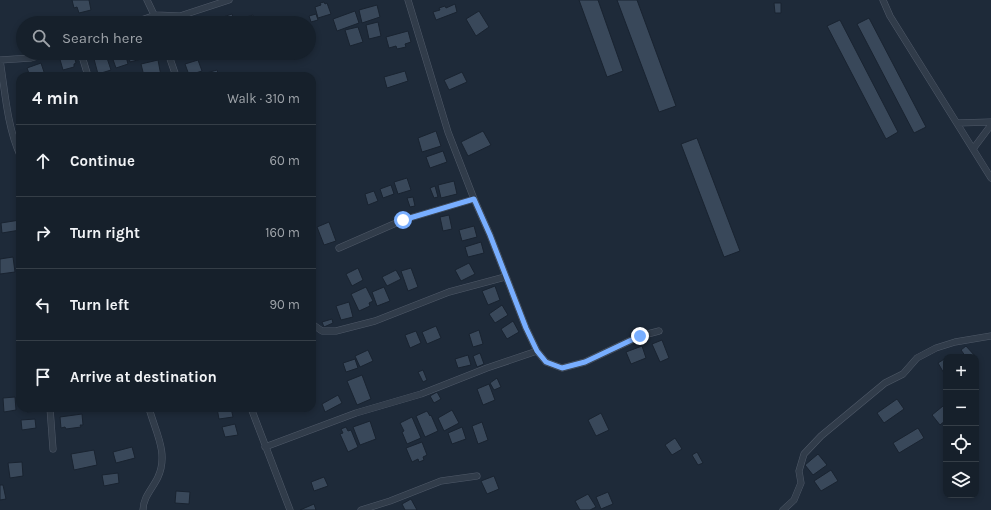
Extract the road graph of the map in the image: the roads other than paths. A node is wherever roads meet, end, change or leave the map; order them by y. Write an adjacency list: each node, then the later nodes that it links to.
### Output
1 (147, 0): 5 (street)
2 (229, 0): 5 (street)
3 (408, 0): 18 (street)
4 (883, 0): 13 (street)
5 (156, 16)
6 (16, 59): 7 (street)
7 (0, 60): 15 (street)
8 (82, 60): 10 (street)
9 (170, 60): 11 (street)
10 (87, 72)
11 (175, 72)
12 (991, 122): 13 (street)
13 (957, 123): 16 (street)
14 (991, 125): 16 (street)
15 (16, 145)
16 (973, 149): 17 (street)
17 (991, 178)
18 (474, 199): 19 (street); 20 (street)
19 (339, 248)
20 (505, 277): 21 (street); 24 (street)
21 (316, 327)
22 (659, 331): 24 (street)
23 (991, 336): 34 (street)
24 (537, 351): 28 (street)
25 (50, 412): 29 (street)
26 (150, 412): 31 (street)
27 (252, 412): 28 (street)
28 (265, 447): 32 (street)
29 (53, 449)
30 (477, 476): 33 (street)
31 (143, 510)
32 (290, 510)
33 (361, 510)
34 (783, 510)

